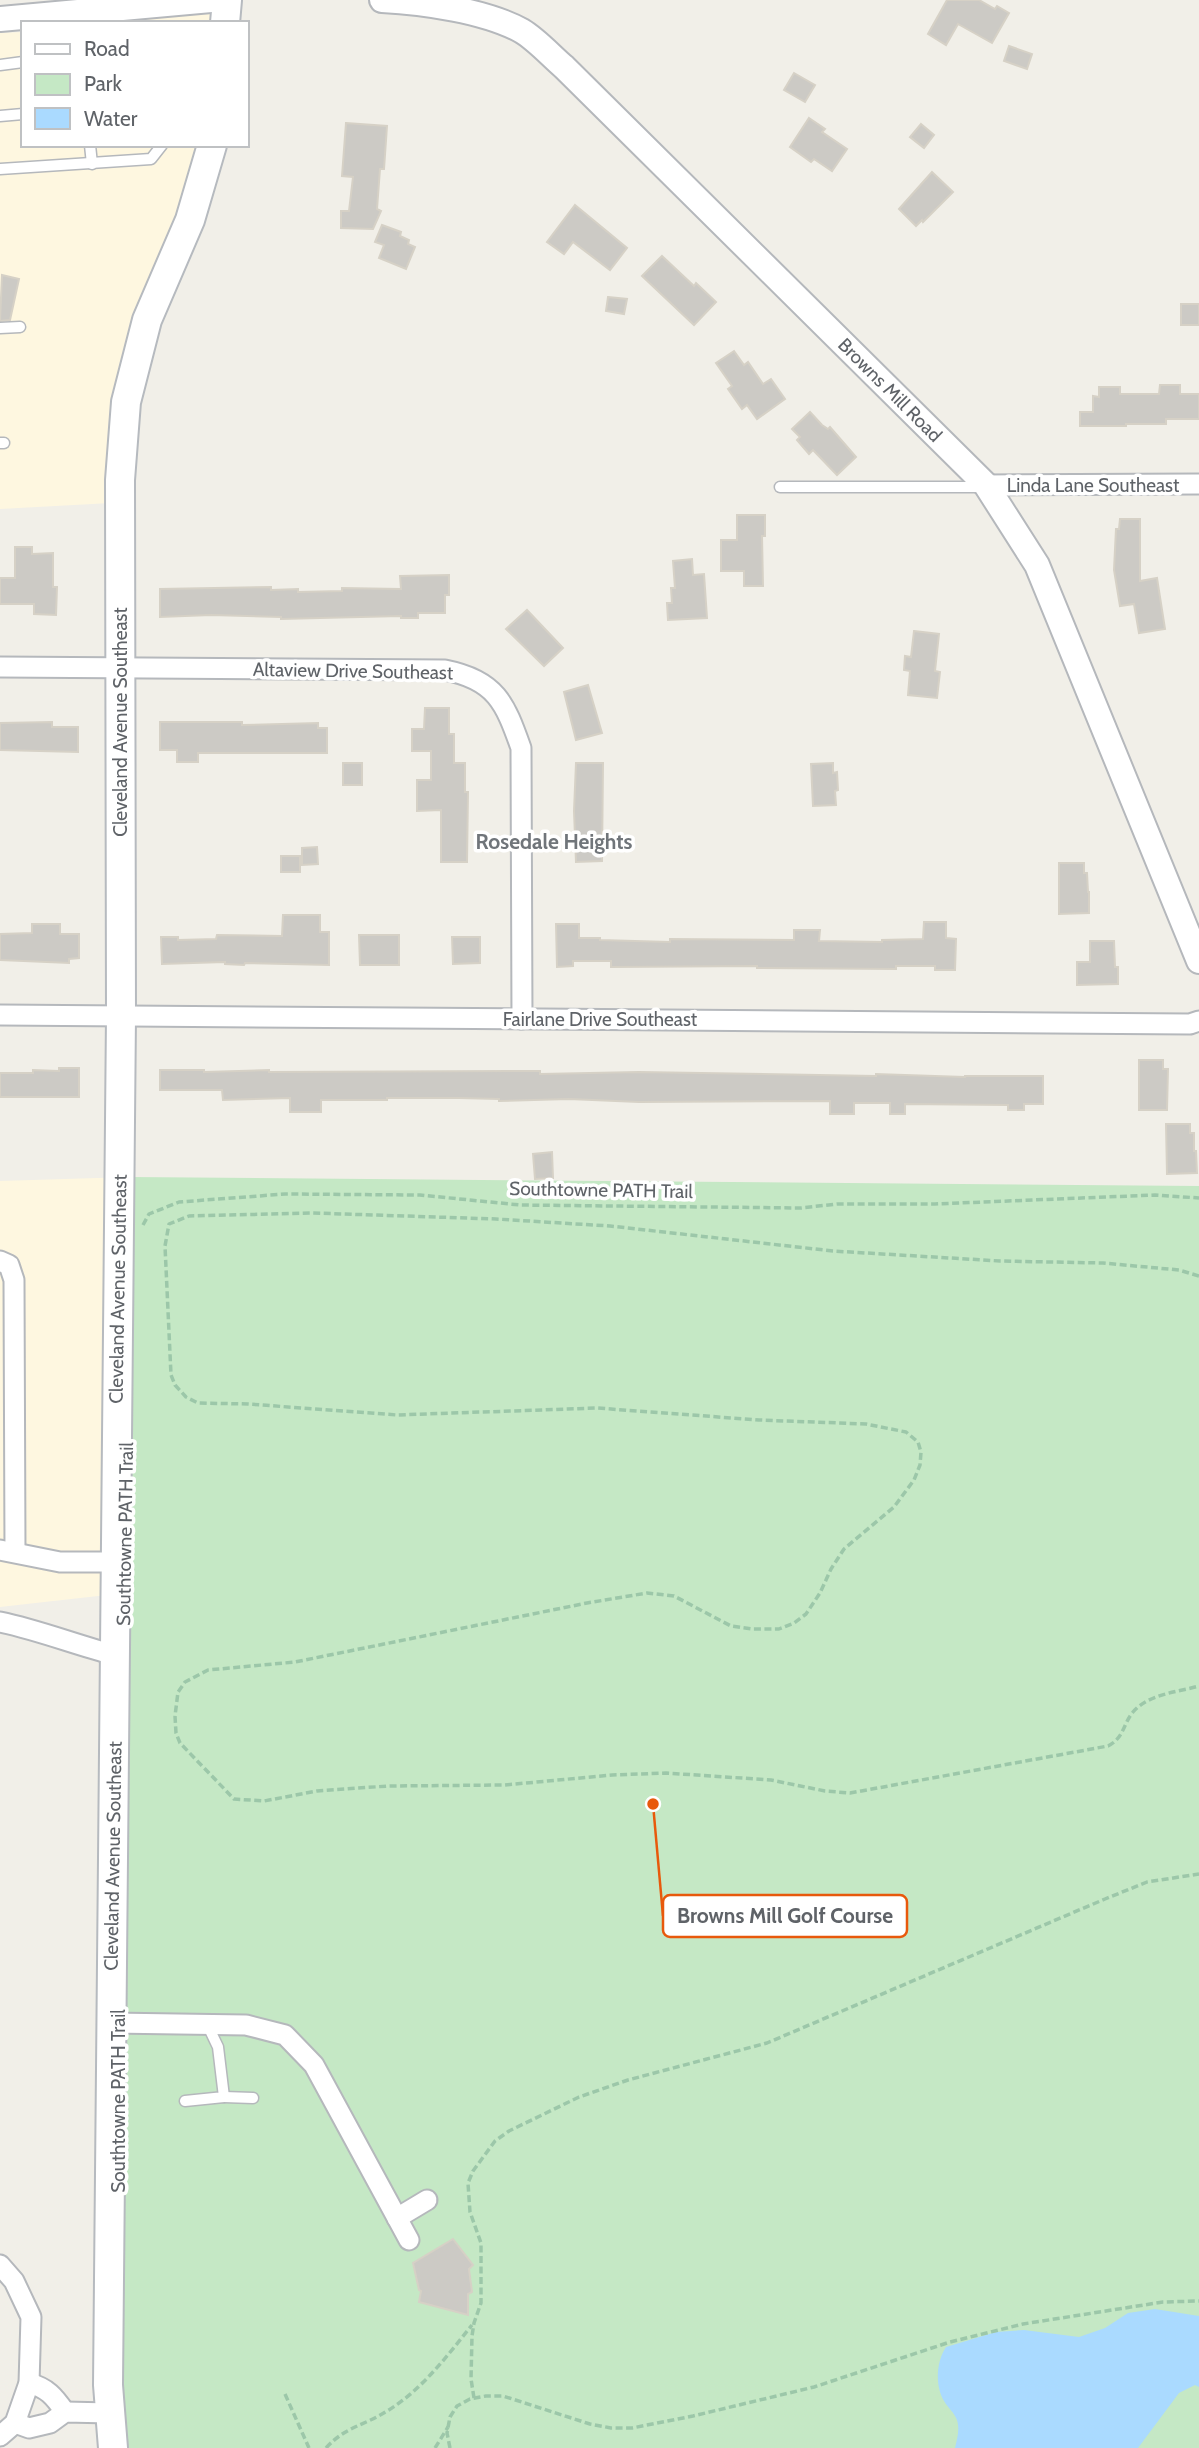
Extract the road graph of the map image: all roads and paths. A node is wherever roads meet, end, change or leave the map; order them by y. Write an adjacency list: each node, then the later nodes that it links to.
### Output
1 (211, 0): 4 (street)
2 (227, 0): 7 (main road)
3 (382, 0): 21 (street, Browns Mill Road)
4 (163, 2): 5 (street)
5 (86, 11): 6 (street)
6 (0, 19)
7 (225, 21)
8 (21, 62): 9 (lane)
9 (0, 65)
10 (21, 114): 11 (lane)
11 (0, 116)
12 (90, 147): 15 (lane)
13 (160, 147): 15 (lane)
14 (211, 147): 23 (main road, Cleveland Avenue Southeast)
15 (92, 164): 16 (lane)
16 (0, 169)
17 (20, 327): 18 (lane)
18 (0, 328)
19 (1199, 484): 21 (street, Linda Lane Southeast)
20 (780, 486): 21 (lane)
21 (987, 486): 24 (street, Browns Mill Road)
22 (0, 667): 23 (street, Altaview Drive Southeast)
23 (120, 668): 26 (main road, Cleveland Avenue Southeast); 27 (street, Altaview Drive Southeast)
24 (1199, 961)
25 (0, 1015): 26 (street, Fairlane Drive Southeast)
26 (121, 1016): 27 (street, Fairlane Drive Southeast); 34 (main road, Cleveland Avenue Southeast)
27 (522, 1018): 28 (street, Fairlane Drive Southeast)
28 (1199, 1021)
29 (1199, 1198): 30 (path, Southtowne PATH Trail)
30 (142, 1232)
31 (0, 1261): 33 (street)
32 (1199, 1276): 37 (path)
33 (8, 1551): 34 (street)
34 (116, 1562): 36 (main road, Cleveland Avenue Southeast)
35 (0, 1622): 36 (street)
36 (115, 1655): 39 (main road, Cleveland Avenue Southeast)
37 (1199, 1686)
38 (1199, 1874): 49 (path)
39 (111, 2023): 40 (street); 54 (main road, Cleveland Avenue Southeast)
40 (207, 2024): 41 (lane); 45 (street)
41 (224, 2097): 42 (lane); 43 (lane)
42 (253, 2098)
43 (185, 2101)
44 (427, 2200): 45 (street)
45 (397, 2218): 46 (street)
46 (410, 2240)
47 (0, 2265): 50 (street)
48 (1199, 2301): 52 (path)
49 (474, 2323): 52 (path); 59 (path)
50 (29, 2383): 53 (street); 56 (street)
51 (285, 2394): 58 (path)
52 (474, 2398): 55 (path)
53 (65, 2412): 54 (street); 56 (street)
54 (110, 2413): 57 (main road, Cleveland Avenue Southeast)
55 (449, 2425): 60 (path); 61 (path)
56 (7, 2430)
57 (113, 2448)
58 (309, 2448)
59 (326, 2448)
60 (435, 2448)
61 (450, 2448)

